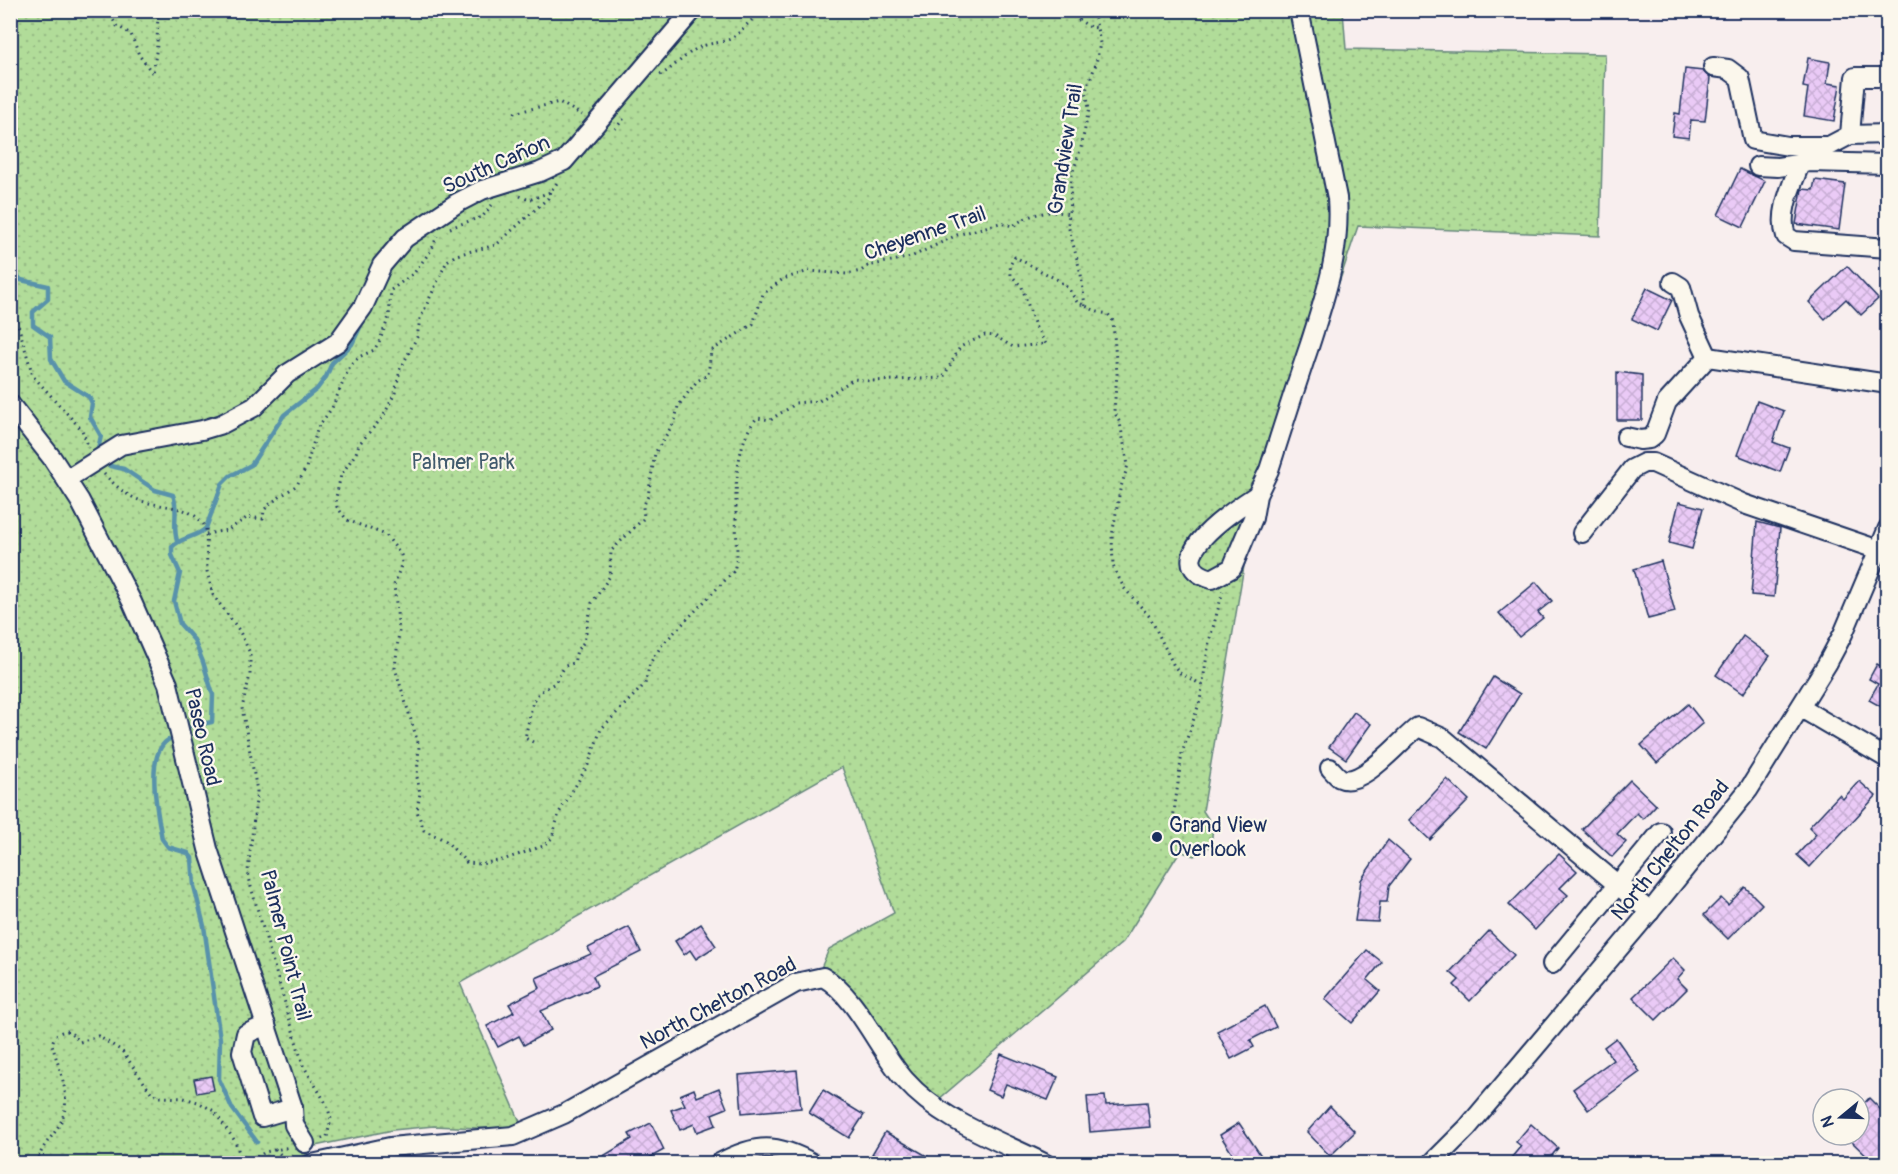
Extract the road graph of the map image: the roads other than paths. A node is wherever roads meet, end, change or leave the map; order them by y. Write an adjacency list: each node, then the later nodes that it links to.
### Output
1 (693, 10): 16 (street, South Cañon)
2 (1299, 10): 17 (street)
3 (1713, 67): 6 (street)
4 (1887, 77): 6 (street)
5 (1887, 134): 6 (street)
6 (1850, 135)
7 (1800, 164): 8 (street); 9 (street); 10 (street)
8 (1887, 164)
9 (1758, 166)
10 (1887, 248)
11 (1673, 282): 12 (street)
12 (1708, 357): 13 (street); 15 (street)
13 (1887, 384)
14 (10, 404): 16 (street, Paseo Road)
15 (1626, 437)
16 (67, 479): 28 (street, Paseo Road)
17 (1257, 495): 17 (street)
18 (1887, 528): 20 (street, North Chelton Road)
19 (1582, 533): 20 (street)
20 (1879, 550): 21 (street, North Chelton Road)
21 (1801, 708): 22 (street); 26 (street, North Chelton Road)
22 (1887, 759)
23 (1330, 768): 25 (street)
24 (1661, 832): 25 (street)
25 (1618, 883): 26 (street); 27 (street)
26 (1650, 912): 36 (street, North Chelton Road)
27 (1552, 964)
28 (267, 1025): 29 (street, Paseo Road); 29 (street)
29 (293, 1108): 32 (street, Paseo Road)
30 (390, 1147): 32 (street, North Chelton Road); 33 (street); 35 (street, North Chelton Road)
31 (803, 1161): 34 (street)
32 (312, 1164)
33 (367, 1164)
34 (718, 1164)
35 (1046, 1164)
36 (1431, 1164)

